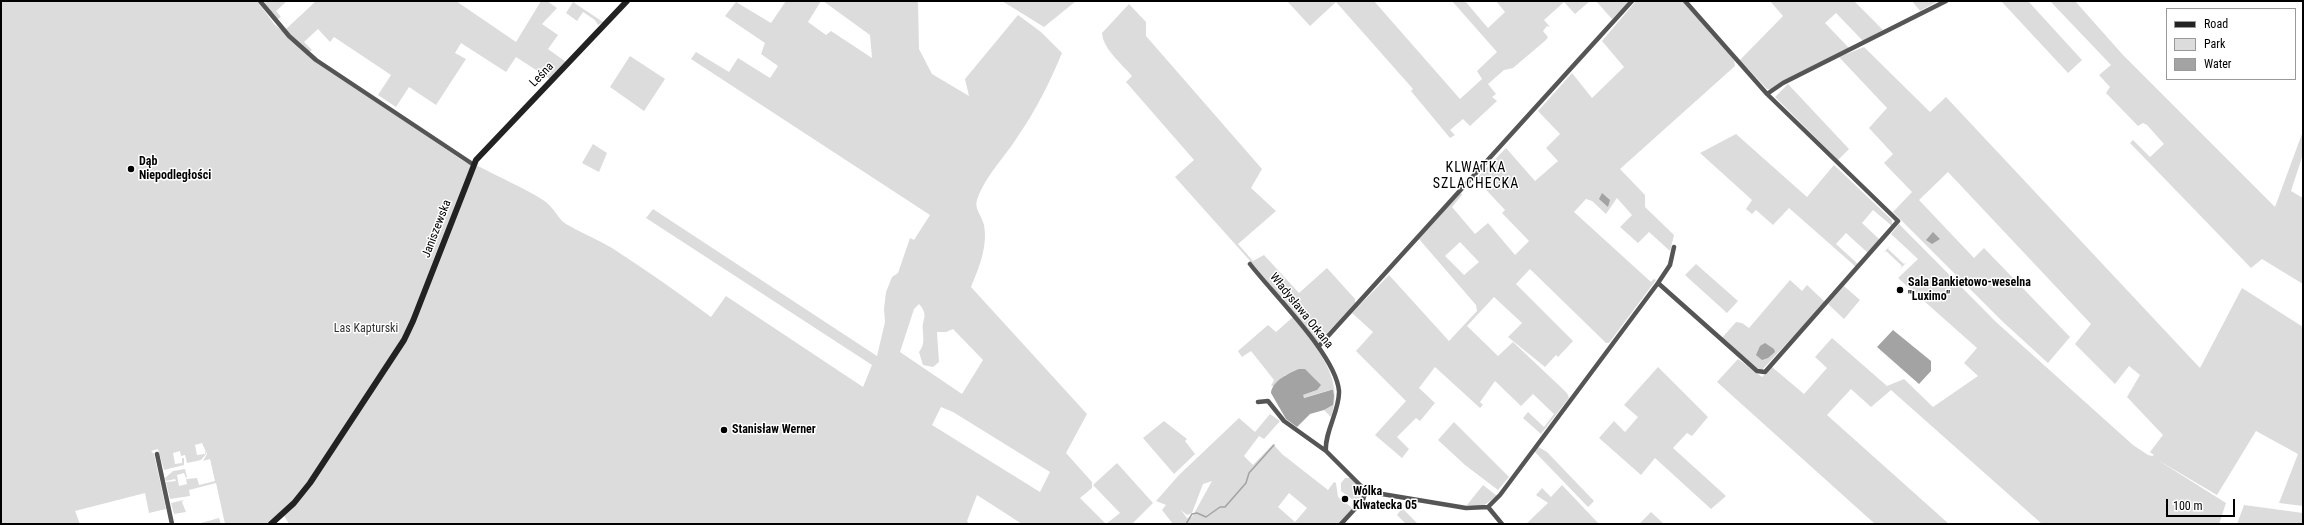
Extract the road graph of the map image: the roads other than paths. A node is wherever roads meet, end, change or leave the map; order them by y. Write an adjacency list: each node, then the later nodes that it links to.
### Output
1 (260, 1): 7 (street)
2 (627, 1): 7 (street, Leśna)
3 (1632, 1): 11 (street)
4 (1685, 1): 6 (street)
5 (1946, 1): 6 (street)
6 (1767, 94): 10 (street)
7 (474, 165): 18 (street, Janiszewska)
8 (1674, 246): 10 (street)
9 (1250, 264): 11 (street, Władysława Orkana)
10 (1658, 283): 16 (street)
11 (1319, 346): 13 (street, Władysława Orkana)
12 (1258, 402): 13 (street)
13 (1326, 451): 15 (street)
14 (157, 454): 17 (street)
15 (1365, 493): 16 (street); 19 (street)
16 (1488, 507): 20 (street)
17 (172, 524)
18 (272, 524)
19 (1341, 524)
20 (1502, 524)

